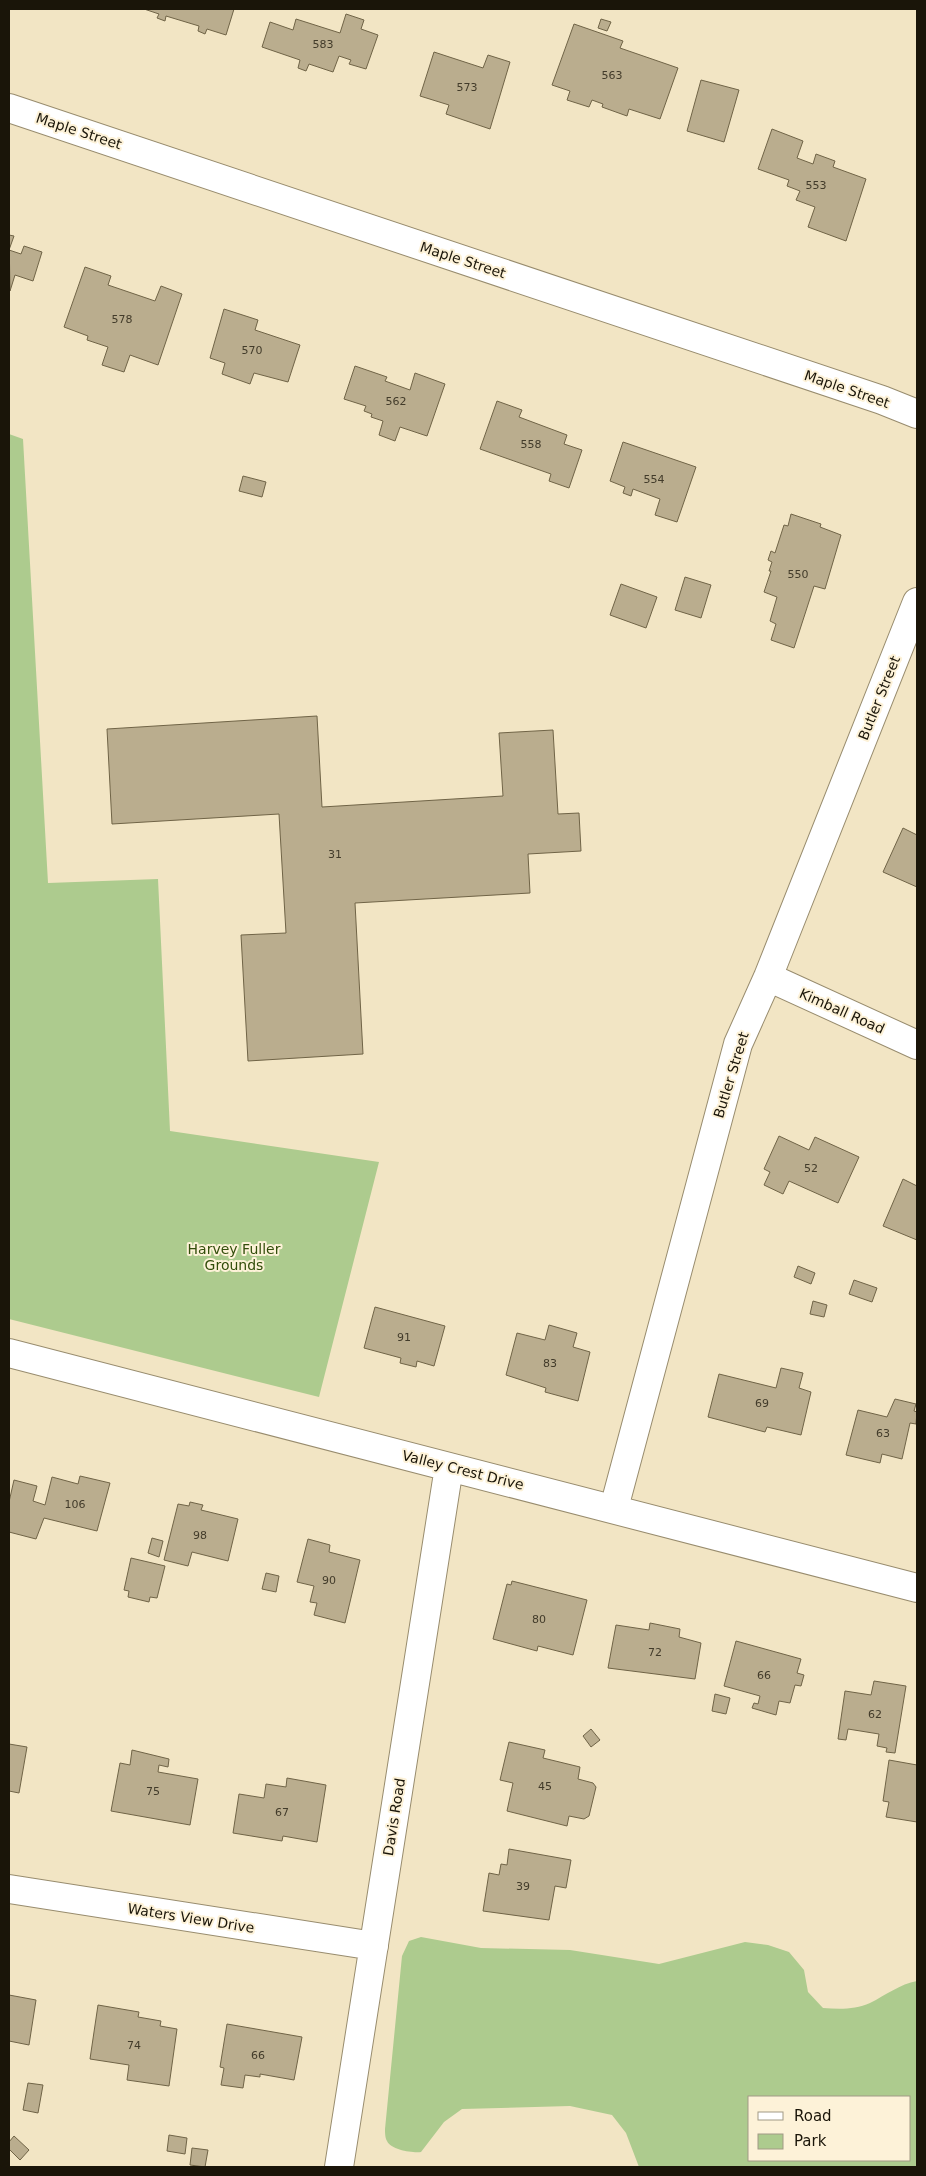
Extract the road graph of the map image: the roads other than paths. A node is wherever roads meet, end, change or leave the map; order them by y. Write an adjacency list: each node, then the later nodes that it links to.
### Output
1 (9, 108): 2 (street, Maple Street)
2 (917, 414)
3 (917, 602): 4 (street, Butler Street)
4 (768, 977): 5 (street, Kimball Road); 8 (street, Butler Street)
5 (917, 1044)
6 (9, 1353): 7 (street, Valley Crest Drive)
7 (450, 1467): 8 (street, Valley Crest Drive); 11 (street, Davis Road)
8 (614, 1508): 9 (street, Valley Crest Drive)
9 (917, 1588)
10 (9, 1889): 11 (street, Waters View Drive)
11 (374, 1946): 12 (street, Davis Road)
12 (339, 2167)

